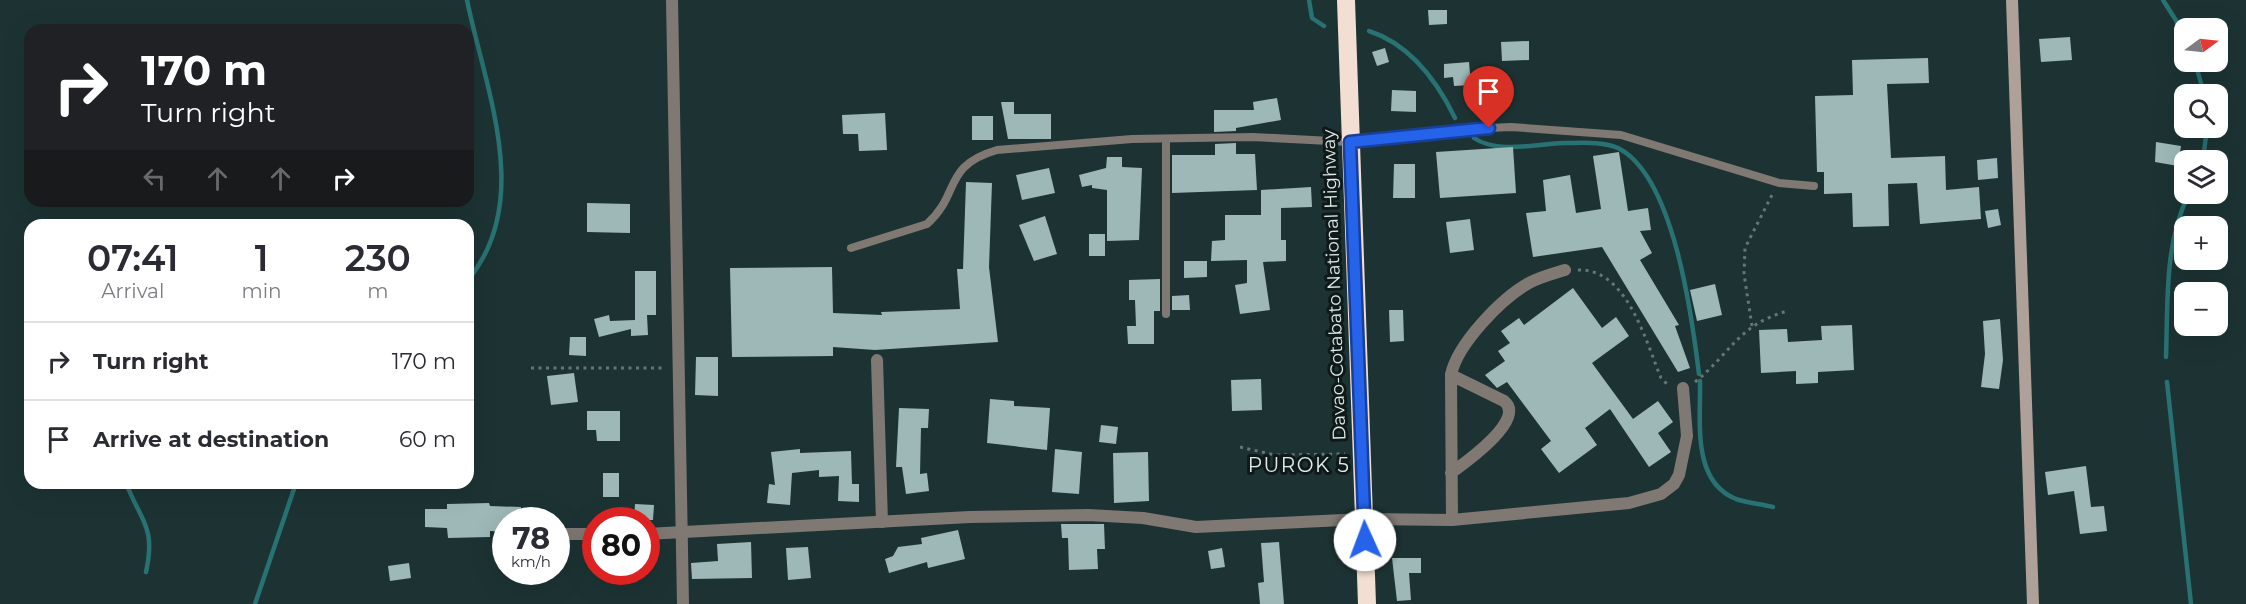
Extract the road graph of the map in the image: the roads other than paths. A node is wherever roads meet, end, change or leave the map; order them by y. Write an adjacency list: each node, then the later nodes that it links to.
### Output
1 (672, 0): 18 (street)
2 (1346, 0): 5 (highway, Davao-Cotabato National Highway)
3 (2012, 0): 21 (street)
4 (1166, 139): 5 (lane); 7 (lane); 9 (lane)
5 (1350, 142): 6 (lane); 14 (highway, Davao-Cotabato National Highway)
6 (1814, 186)
7 (851, 248)
8 (1564, 270): 11 (street)
9 (1166, 314)
10 (877, 360): 16 (street)
11 (1451, 375): 13 (street); 13 (street)
12 (1683, 388): 15 (street)
13 (1451, 473): 15 (street)
14 (1364, 519): 15 (street); 16 (street); 20 (highway, Davao-Cotabato National Highway)
15 (1452, 520)
16 (882, 522): 18 (street)
17 (660, 534): 18 (street)
18 (680, 534): 19 (street)
19 (683, 604)
20 (1367, 604)
21 (2033, 604)

